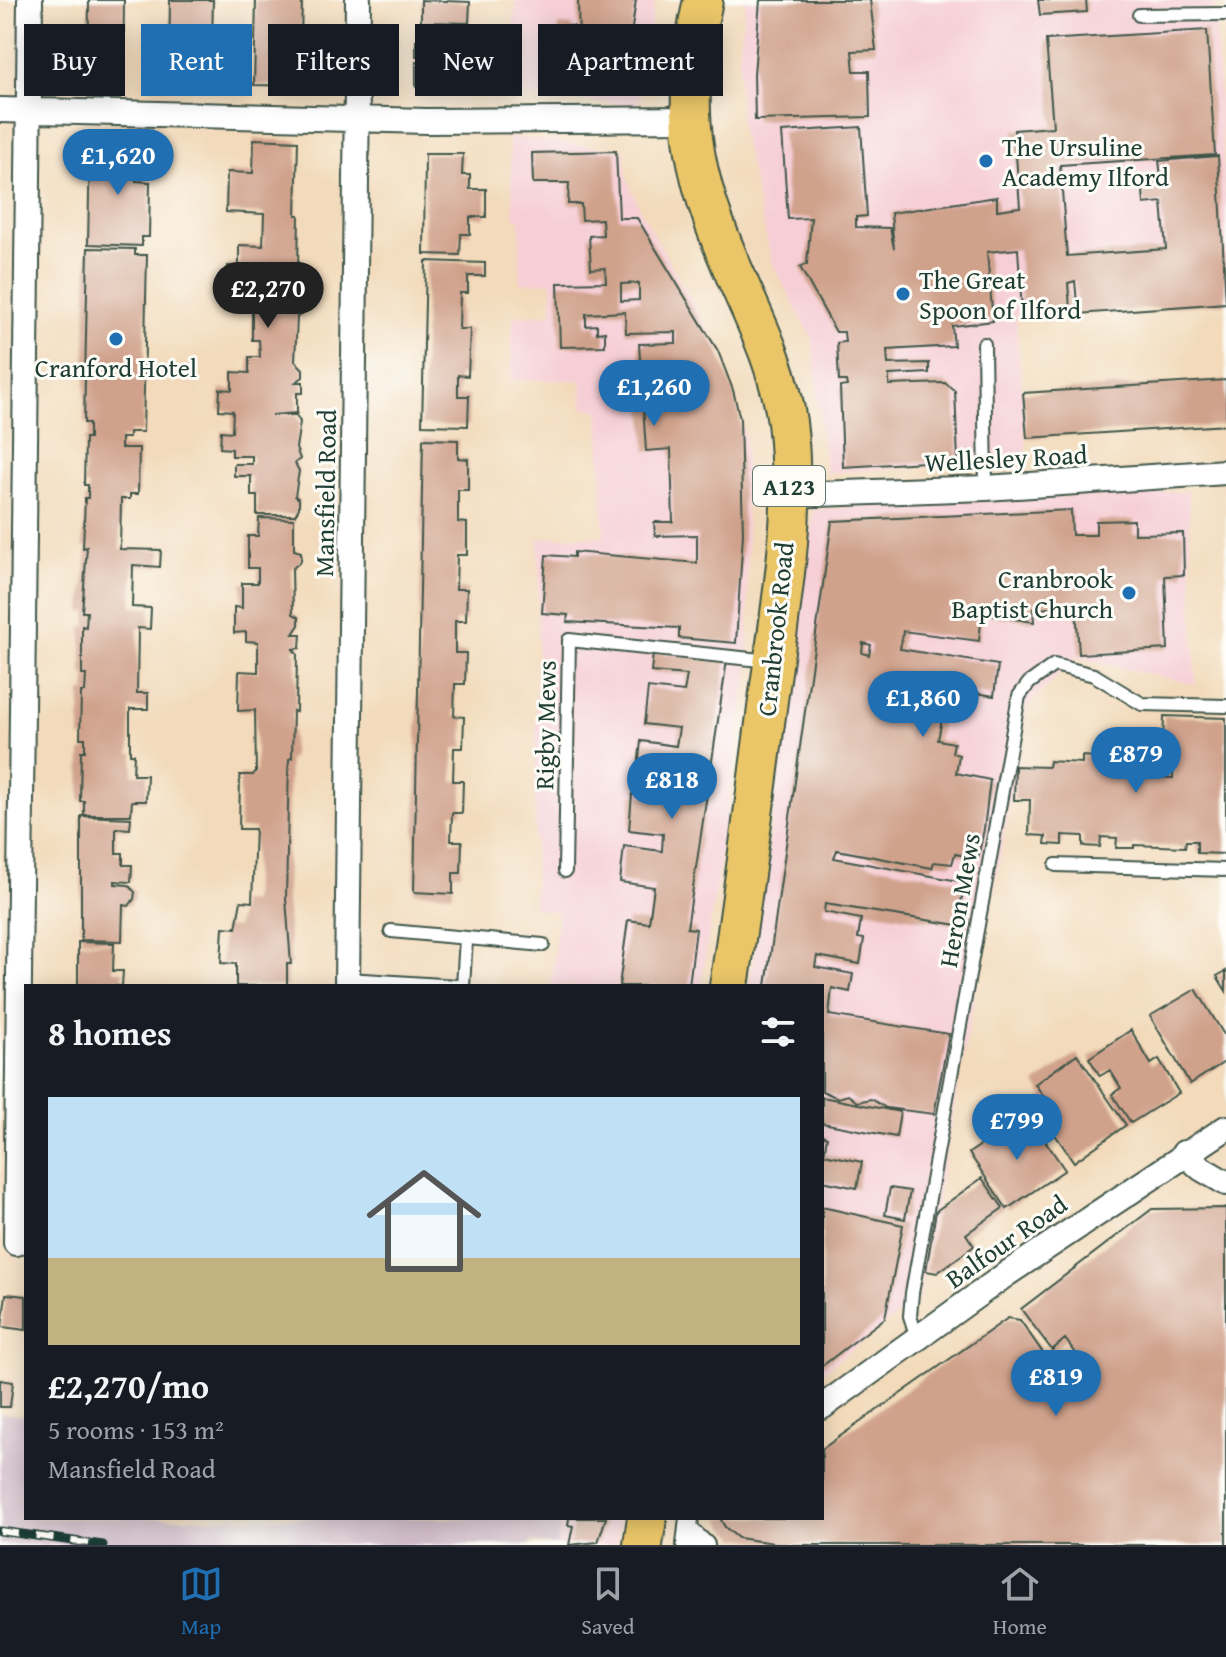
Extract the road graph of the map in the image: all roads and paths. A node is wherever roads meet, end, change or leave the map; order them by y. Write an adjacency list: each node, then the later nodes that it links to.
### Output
1 (30, 0): 7 (street)
2 (358, 0): 8 (street, Mansfield Road)
3 (703, 0): 9 (main road, Cranbrook Road / A123)
4 (1226, 14): 5 (lane)
5 (1139, 15)
6 (0, 110): 7 (street)
7 (29, 111): 8 (street); 29 (street)
8 (357, 118): 9 (street); 22 (street, Mansfield Road)
9 (690, 119): 13 (main road, Cranbrook Road / A123)
10 (984, 344): 12 (lane)
11 (1226, 472): 12 (street, Wellesley Road)
12 (986, 488): 13 (street, Wellesley Road)
13 (789, 495): 14 (main road, Cranbrook Road / A123)
14 (773, 662): 18 (lane, Rigby Mews); 25 (main road, Cranbrook Road / A123)
15 (1226, 706): 30 (lane, Heron Mews)
16 (1056, 865): 17 (lane)
17 (1226, 870)
18 (565, 871)
19 (391, 931): 20 (lane)
20 (466, 938): 21 (lane); 24 (lane)
21 (543, 945)
22 (348, 983): 23 (lane)
23 (385, 984)
24 (460, 984)
25 (729, 984)
26 (1226, 1128): 27 (street, Balfour Road)
27 (1184, 1153): 28 (street); 30 (street, Balfour Road)
28 (1226, 1183)
29 (14, 1243)
30 (917, 1338): 31 (street, Balfour Road)
31 (824, 1406)
32 (647, 1520): 34 (main road)
33 (688, 1531): 35 (street)
34 (643, 1545)
35 (705, 1545)

